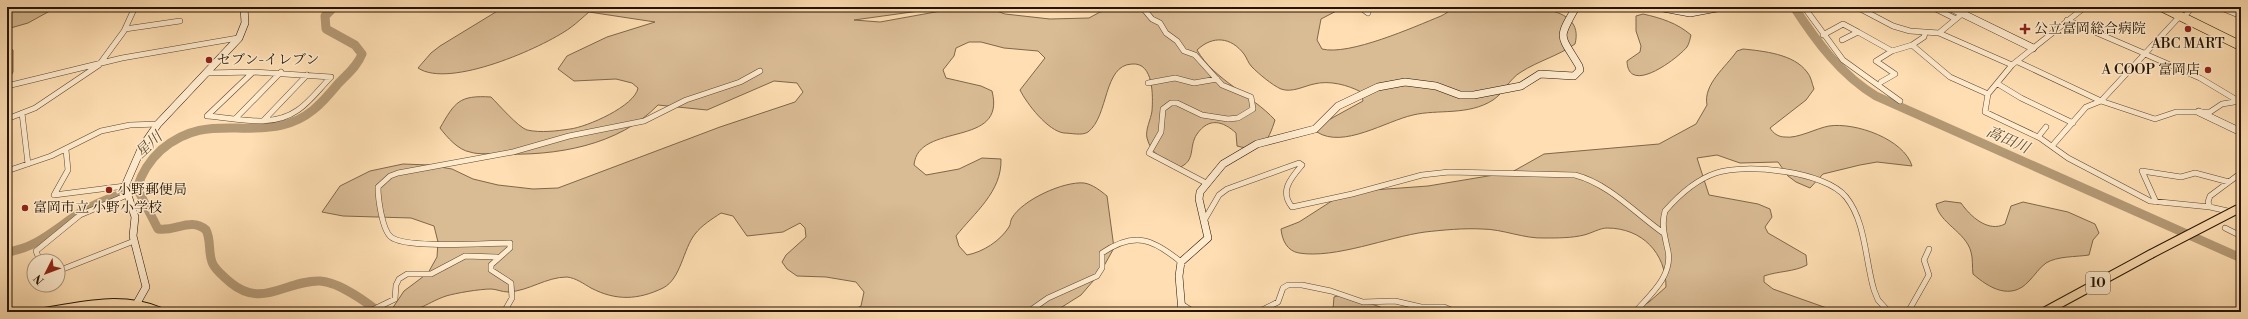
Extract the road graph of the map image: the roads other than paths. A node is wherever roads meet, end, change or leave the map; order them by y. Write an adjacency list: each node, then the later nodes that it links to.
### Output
1 (135, 7): 24 (street)
2 (244, 7): 29 (street)
3 (1142, 7): 44 (street)
4 (1360, 7): 17 (street)
5 (1576, 7): 69 (street)
6 (1658, 7): 7 (street)
7 (1722, 7)
8 (1804, 7): 28 (street)
9 (1857, 7): 26 (street)
10 (1932, 7): 21 (street)
11 (1948, 7): 18 (street)
12 (2085, 7): 22 (street)
13 (2162, 7): 19 (highway)
14 (2169, 7): 31 (highway)
15 (2193, 7): 19 (street)
16 (2219, 7): 20 (street)
17 (1368, 12)
18 (1962, 14): 21 (street); 33 (street)
19 (2184, 14): 31 (highway); 35 (street)
20 (2241, 16)
21 (1956, 19): 27 (street)
22 (2067, 20): 33 (street); 35 (street)
23 (180, 21): 24 (street)
24 (125, 29): 36 (street)
25 (1858, 32): 28 (street); 30 (street); 34 (street)
26 (1925, 33): 27 (street); 32 (street)
27 (1939, 33): 38 (street)
28 (1823, 35): 50 (street)
29 (240, 38): 36 (street); 42 (street)
30 (1842, 40)
31 (2240, 41)
32 (1912, 45): 34 (street); 49 (street)
33 (2033, 48): 37 (street)
34 (1892, 51): 45 (street)
35 (2146, 54): 51 (street); 52 (street)
36 (102, 62): 48 (street); 54 (street)
37 (2018, 62): 38 (street); 51 (street)
38 (2012, 65): 47 (street)
39 (760, 71): 81 (street)
40 (253, 72): 41 (street); 42 (street); 56 (street)
41 (281, 72): 43 (street); 56 (street)
42 (207, 73): 59 (street)
43 (307, 75): 57 (street); 57 (street)
44 (1216, 79): 46 (street); 69 (street)
45 (1881, 82)
46 (1148, 83)
47 (1998, 84): 49 (street); 58 (street)
48 (7, 86)
49 (1988, 94): 62 (street)
50 (1900, 101)
51 (2101, 101): 53 (street); 58 (street)
52 (2240, 102): 53 (street)
53 (2199, 112): 61 (street)
54 (22, 114): 55 (street); 65 (street)
55 (7, 119)
56 (235, 120): 57 (street)
57 (262, 122)
58 (2073, 123): 63 (street)
59 (158, 124): 64 (street); 70 (street)
60 (2046, 127): 62 (street)
61 (2241, 132)
62 (2038, 137): 63 (street)
63 (2052, 146): 71 (street)
64 (66, 150): 65 (street); 70 (street)
65 (28, 164): 66 (street)
66 (7, 171)
67 (2241, 173): 68 (street)
68 (2229, 182): 71 (street); 72 (street)
69 (1206, 183): 74 (street)
70 (126, 191): 78 (street); 80 (street)
71 (2156, 202): 72 (street)
72 (2210, 207): 73 (street)
73 (2240, 210): 99 (main road, 10, bridge)
74 (1204, 219): 76 (street); 82 (street)
75 (2225, 228): 77 (street)
76 (1662, 232): 96 (street); 97 (street)
77 (2241, 236)
78 (134, 241): 83 (street); 85 (street)
79 (1930, 249): 98 (street)
80 (37, 253)
81 (497, 257): 90 (street); 91 (street)
82 (1181, 262): 86 (street); 92 (street)
83 (66, 268)
84 (102, 303): 85 (main road); 87 (street); 88 (main road)
85 (137, 303): 89 (main road)
86 (1182, 309): 93 (street)
87 (92, 311)
88 (45, 312)
89 (161, 312)
90 (368, 312)
91 (504, 312)
92 (1028, 312)
93 (1194, 312)
94 (1258, 312): 95 (street)
95 (1456, 312)
96 (1635, 312)
97 (1889, 312)
98 (1908, 312)
99 (2044, 312)

